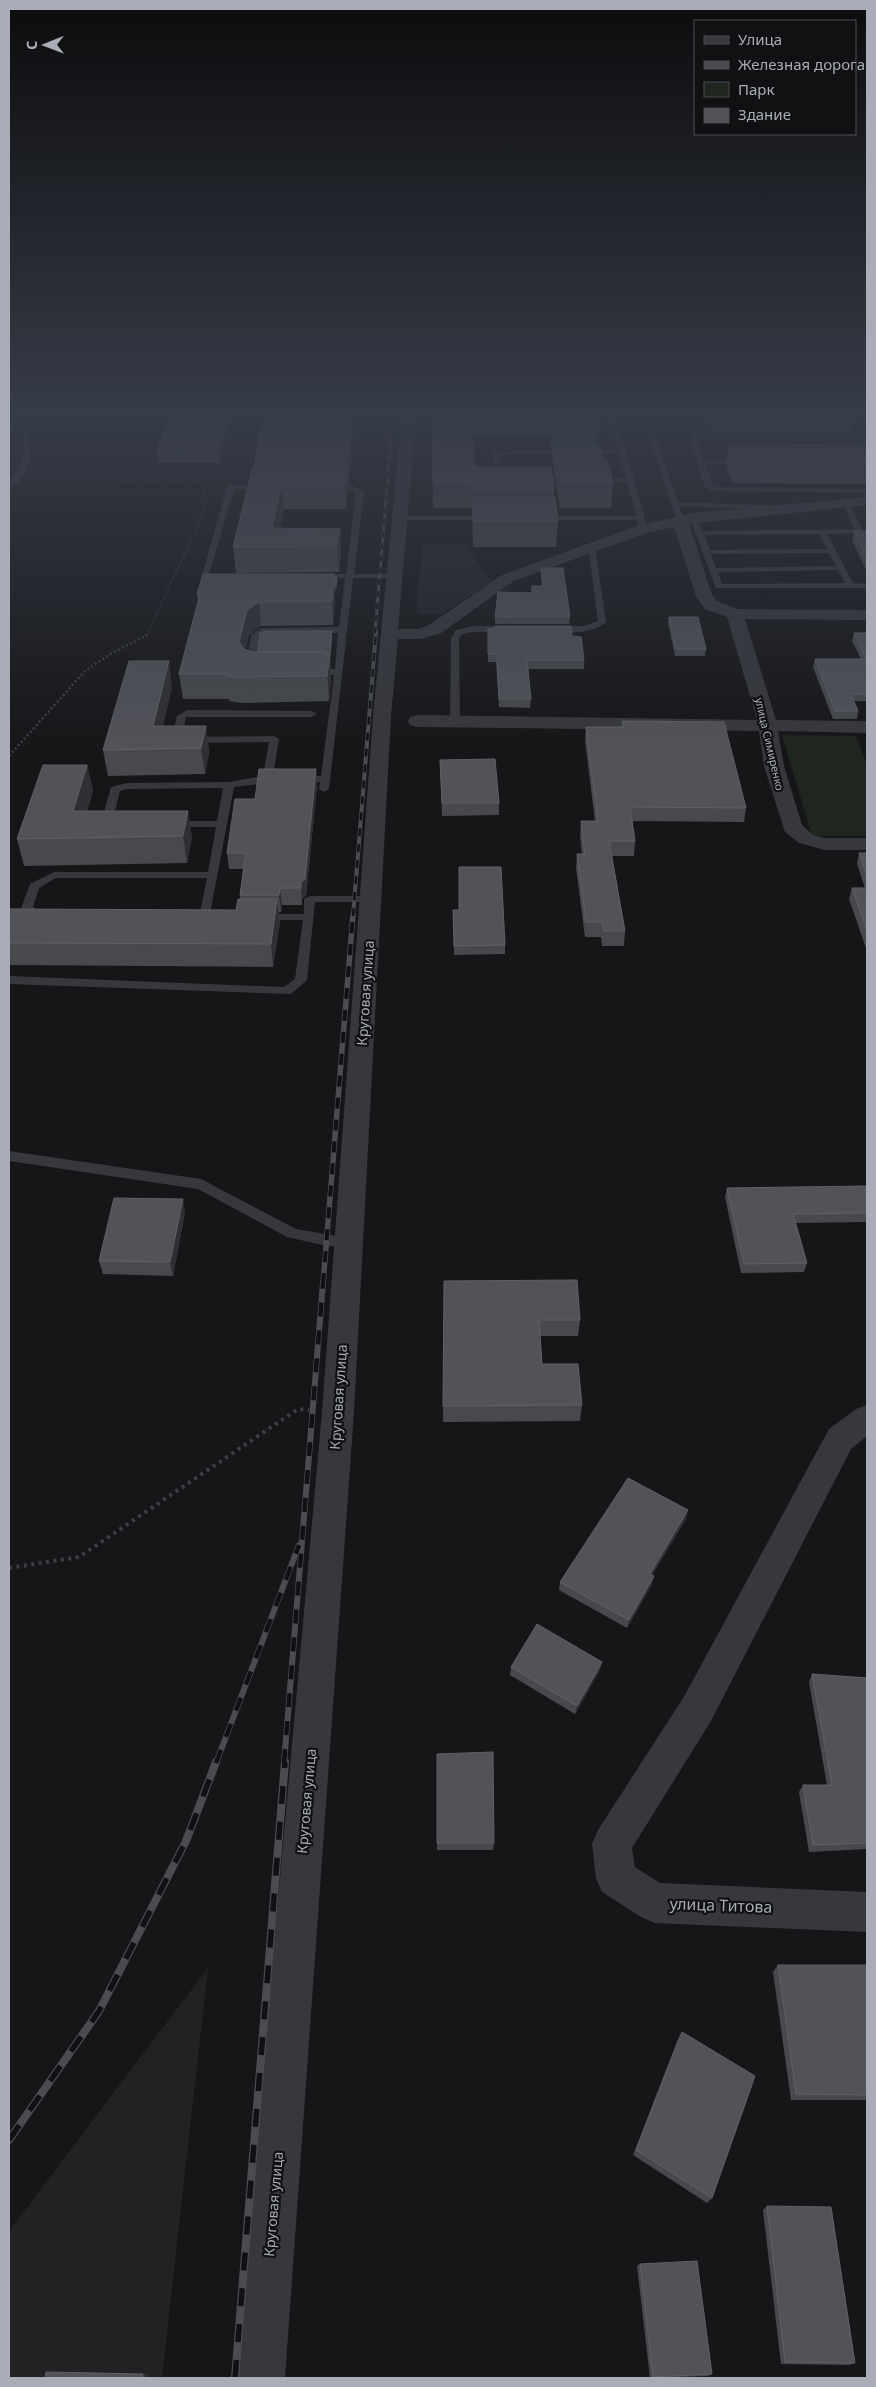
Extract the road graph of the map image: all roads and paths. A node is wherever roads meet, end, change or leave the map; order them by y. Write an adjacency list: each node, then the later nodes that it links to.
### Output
1 (197, 526): 38 (path)
2 (219, 526): 19 (lane)
3 (356, 526): 17 (lane)
4 (399, 526): 18 (street, Круговая улица)
5 (635, 526): 11 (street)
6 (689, 526): 24 (street)
7 (694, 526): 10 (lane)
8 (858, 526): 9 (lane)
9 (822, 532): 10 (lane); 12 (lane)
10 (700, 533): 13 (lane)
11 (591, 547): 27 (lane); 29 (street)
12 (832, 551): 13 (lane); 14 (lane)
13 (706, 552): 15 (lane)
14 (841, 568): 15 (lane); 20 (lane)
15 (713, 570): 20 (lane)
16 (312, 576): 17 (lane)
17 (351, 576): 18 (lane); 23 (lane)
18 (394, 576): 29 (street, Круговая улица)
19 (224, 577)
20 (850, 585): 21 (lane)
21 (867, 586)
22 (338, 594): 23 (lane)
23 (348, 594): 28 (lane)
24 (735, 614): 25 (street); 36 (street, улица Симиренко)
25 (867, 615)
26 (513, 629): 35 (lane)
27 (542, 629)
28 (343, 630): 30 (lane); 32 (lane)
29 (389, 634): 46 (street, Круговая улица)
30 (255, 672)
31 (302, 672): 32 (lane)
32 (339, 672): 39 (lane)
33 (312, 714): 39 (lane)
34 (417, 721): 35 (street)
35 (455, 721): 36 (street)
36 (768, 726): 37 (street); 44 (street, улица Симиренко)
37 (867, 727)
38 (9, 756)
39 (268, 779): 40 (lane)
40 (229, 786): 41 (lane); 43 (lane)
41 (128, 824)
42 (165, 824): 43 (lane)
43 (222, 824): 45 (lane)
44 (867, 844)
45 (213, 875): 47 (lane); 48 (lane)
46 (371, 899): 50 (lane); 53 (street, Круговая улица)
47 (60, 917)
48 (205, 917)
49 (252, 917): 50 (lane)
50 (309, 917): 51 (lane)
51 (9, 980)
52 (9, 1156): 53 (lane)
53 (349, 1243): 54 (street, Круговая улица)
54 (338, 1412): 56 (path); 58 (street, Круговая улица)
55 (867, 1418): 57 (street, улица Титова)
56 (9, 1568)
57 (867, 1912)
58 (260, 2378)

